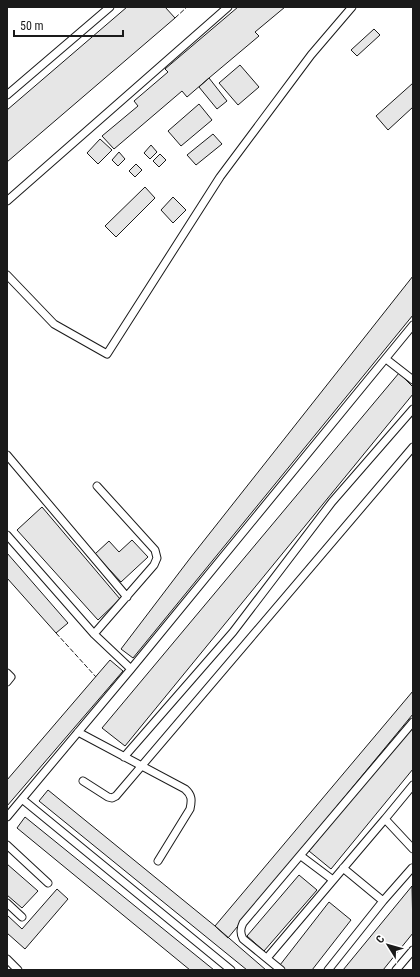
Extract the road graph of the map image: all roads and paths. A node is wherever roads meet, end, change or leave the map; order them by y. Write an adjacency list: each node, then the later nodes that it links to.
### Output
1 (110, 7): 4 (lane)
2 (228, 7): 5 (lane)
3 (352, 7): 6 (lane)
4 (7, 95)
5 (7, 201)
6 (7, 276)
7 (413, 326): 8 (lane)
8 (386, 359): 9 (lane); 17 (lane)
9 (413, 380)
10 (413, 409): 22 (lane)
11 (413, 447): 23 (lane)
12 (7, 455): 15 (lane)
13 (98, 486): 15 (lane)
14 (7, 535): 16 (lane)
15 (127, 597): 16 (lane)
16 (94, 634): 17 (lane)
17 (131, 669): 21 (lane)
18 (7, 673): 19 (lane)
19 (7, 682)
20 (413, 722): 31 (lane)
21 (78, 732): 22 (lane); 26 (lane)
22 (124, 757): 23 (lane)
23 (141, 766): 24 (lane); 32 (lane)
24 (83, 782)
25 (413, 785): 28 (lane)
26 (22, 799): 27 (lane); 44 (lane)
27 (7, 817)
28 (385, 819): 30 (lane); 34 (lane)
29 (7, 845): 36 (lane)
30 (413, 849)
31 (301, 856): 35 (lane); 41 (lane)
32 (158, 861)
33 (413, 866): 37 (lane)
34 (343, 868): 35 (lane); 37 (lane)
35 (333, 880): 41 (lane)
36 (48, 883)
37 (383, 901): 46 (lane)
38 (7, 903): 39 (lane)
39 (22, 917)
40 (413, 950): 47 (lane)
41 (267, 958): 45 (lane)
42 (7, 959): 43 (lane)
43 (18, 970)
44 (231, 970)
45 (281, 970)
46 (328, 970)
47 (396, 970)

